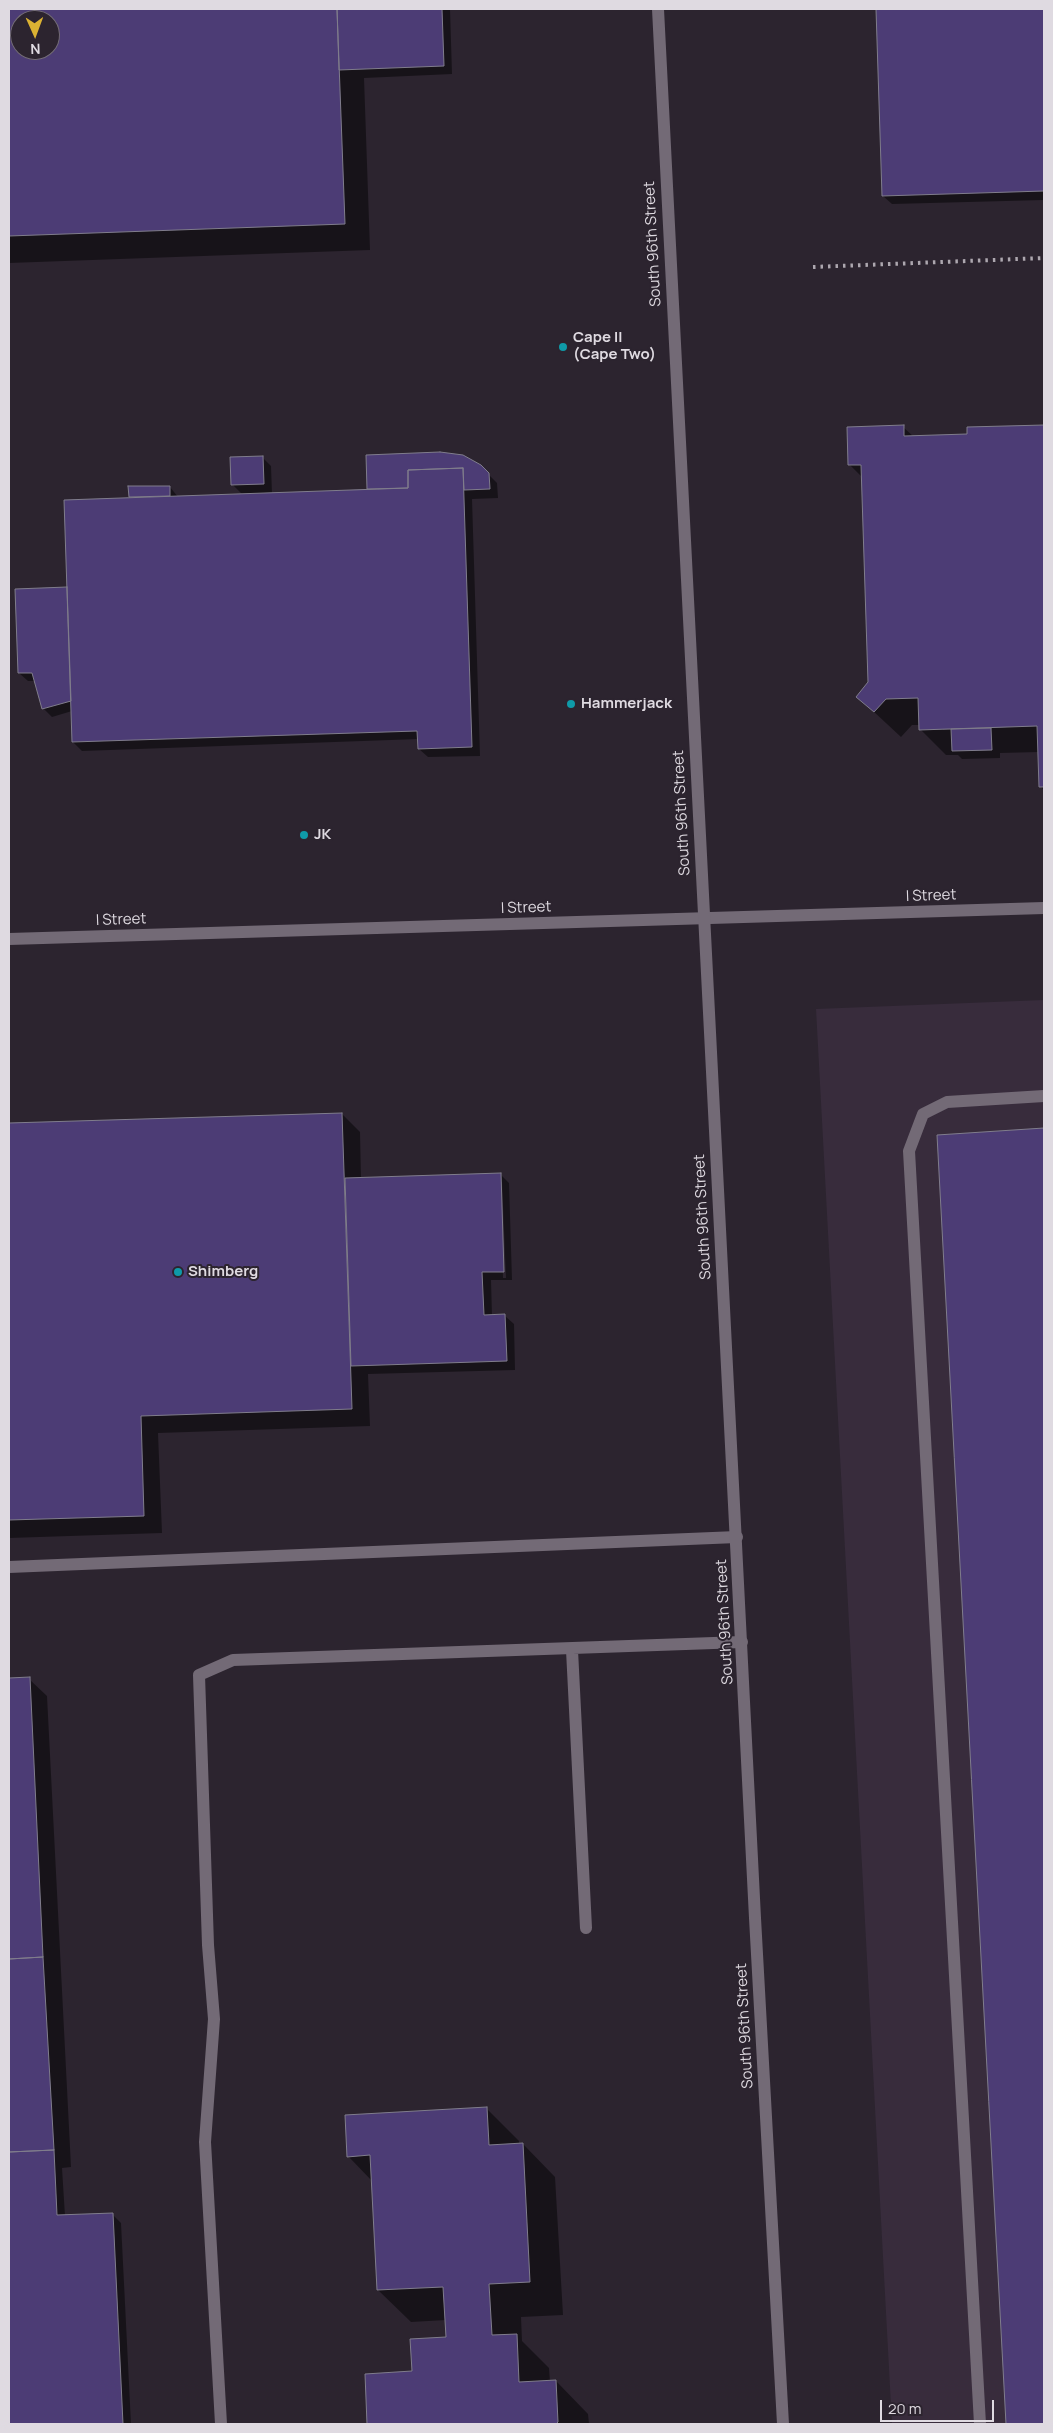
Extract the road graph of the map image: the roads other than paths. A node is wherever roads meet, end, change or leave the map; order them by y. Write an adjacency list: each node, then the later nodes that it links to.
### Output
1 (658, 9): 3 (street, South 96th Street)
2 (1044, 908): 3 (street, I Street)
3 (704, 920): 4 (street, I Street); 6 (street, South 96th Street)
4 (9, 939)
5 (1044, 1096): 13 (street)
6 (737, 1537): 7 (street); 8 (street, South 96th Street)
7 (9, 1567)
8 (742, 1642): 9 (street); 12 (street, South 96th Street)
9 (572, 1650): 10 (street); 11 (street)
10 (586, 1928)
11 (221, 2424)
12 (784, 2424)
13 (980, 2424)

